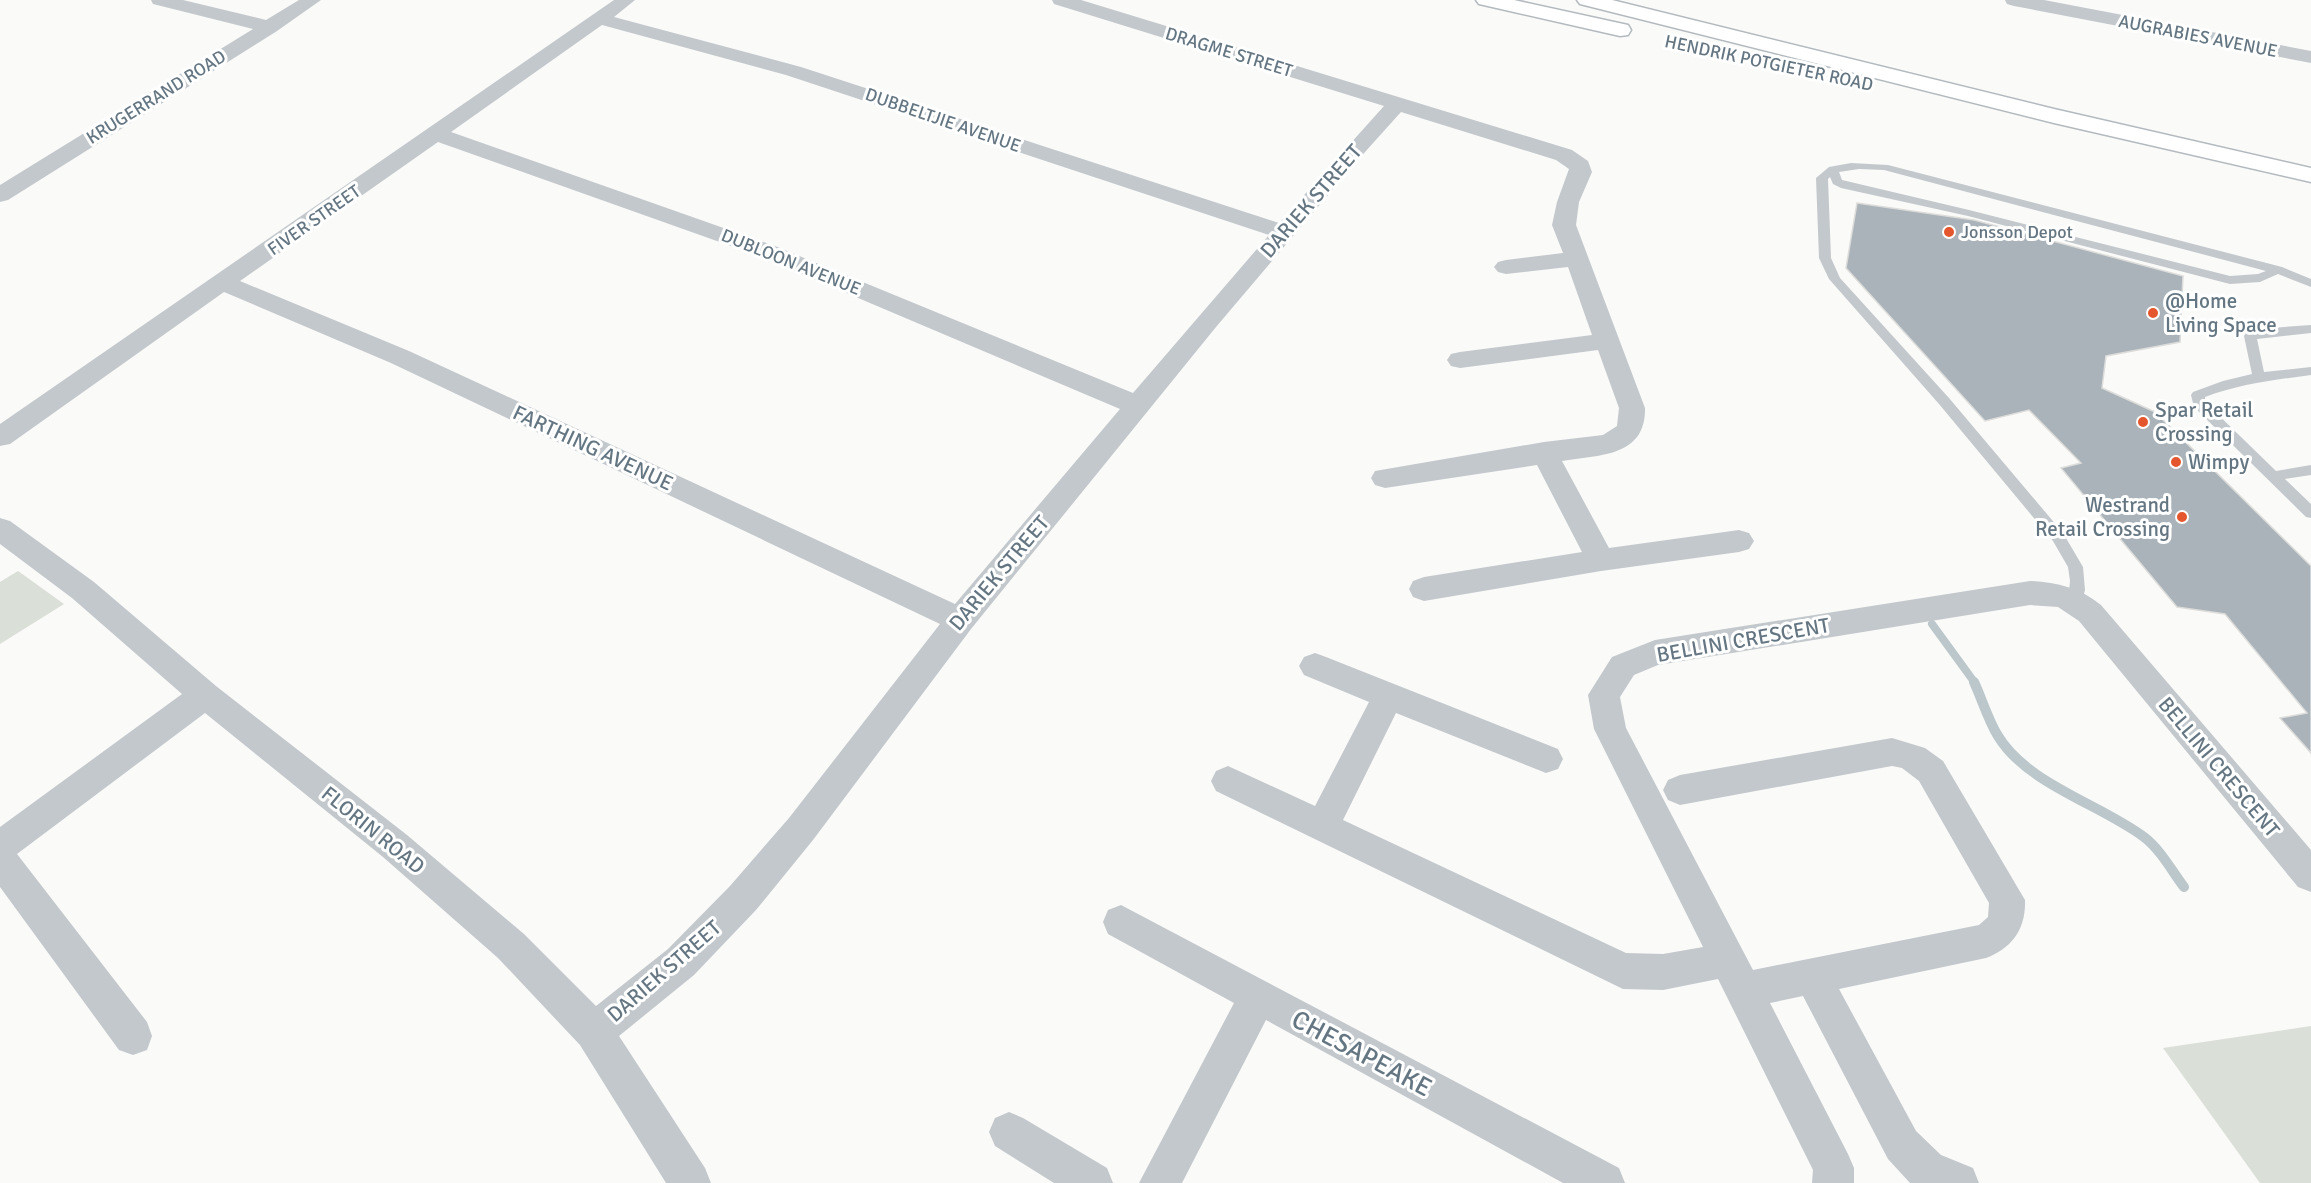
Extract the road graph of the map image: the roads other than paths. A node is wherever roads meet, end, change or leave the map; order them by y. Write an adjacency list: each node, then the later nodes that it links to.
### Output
1 (160, 0): 10 (street)
2 (312, 0): 10 (street, KRUGERRAND ROAD)
3 (626, 0): 9 (street, FIVER STREET)
4 (1061, 0): 12 (street, DRAGME STREET)
5 (1486, 0): 13 (main road, HENDRIK POTGIETER ROAD)
6 (1587, 0): 13 (main road, HENDRIK POTGIETER ROAD)
7 (2014, 0): 8 (street, AUGRABIES AVENUE)
8 (2106, 9): 11 (street, AUGRABIES AVENUE)
9 (599, 19): 14 (street, FIVER STREET); 18 (street, DUBBELTJIE AVENUE)
10 (270, 27): 17 (street, KRUGERRAND ROAD)
11 (2311, 57)
12 (1396, 105): 18 (street, DARIEK STREET); 19 (street, DRAGME STREET)
13 (2054, 116): 16 (main road, HENDRIK POTGIETER ROAD)
14 (437, 134): 22 (street, FIVER STREET); 29 (street, DUBLOON AVENUE)
15 (1833, 169): 21 (lane); 21 (lane); 40 (lane)
16 (2311, 175)
17 (0, 195)
18 (1284, 232): 29 (street, DARIEK STREET)
19 (1577, 259): 20 (street); 25 (street, DRAGME STREET)
20 (1506, 267)
21 (2278, 270): 23 (lane)
22 (223, 283): 30 (street, FIVER STREET); 41 (street, FARTHING AVENUE)
23 (2311, 284)
24 (2311, 329): 28 (lane)
25 (1607, 341): 26 (street); 31 (street, DRAGME STREET)
26 (1460, 360)
27 (2311, 371): 28 (lane)
28 (2259, 377): 33 (lane)
29 (1138, 406): 41 (street, DARIEK STREET)
30 (0, 437)
31 (1544, 452): 34 (street); 38 (street)
32 (2311, 470): 33 (lane)
33 (2274, 476): 35 (lane)
34 (1385, 478)
35 (2311, 513)
36 (0, 529): 43 (street, FLORIN ROAD)
37 (1738, 541): 38 (street)
38 (1601, 560): 39 (street)
39 (1424, 589)
40 (2076, 601): 51 (street, BELLINI CRESCENT); 53 (street, BELLINI CRESCENT)
41 (960, 620): 56 (street, DARIEK STREET)
42 (1315, 666): 44 (street)
43 (205, 695): 49 (street); 56 (street, FLORIN ROAD)
44 (1389, 695): 45 (street); 48 (street)
45 (1546, 759)
46 (1228, 781): 48 (street)
47 (1680, 790): 54 (street)
48 (1322, 827): 53 (street)
49 (0, 846)
50 (0, 859): 57 (street)
51 (2311, 876)
52 (1121, 922): 55 (street, CHESAPEAKE)
53 (1736, 975): 54 (street); 63 (street, BELLINI CRESCENT)
54 (1812, 976): 64 (street)
55 (1258, 996): 61 (street); 62 (street, CHESAPEAKE)
56 (594, 1032): 59 (street, FLORIN ROAD)
57 (133, 1036)
58 (1009, 1132): 60 (street)
59 (690, 1183)
60 (1092, 1183)
61 (1160, 1183)
62 (1604, 1183)
63 (1833, 1183)
64 (1958, 1183)

